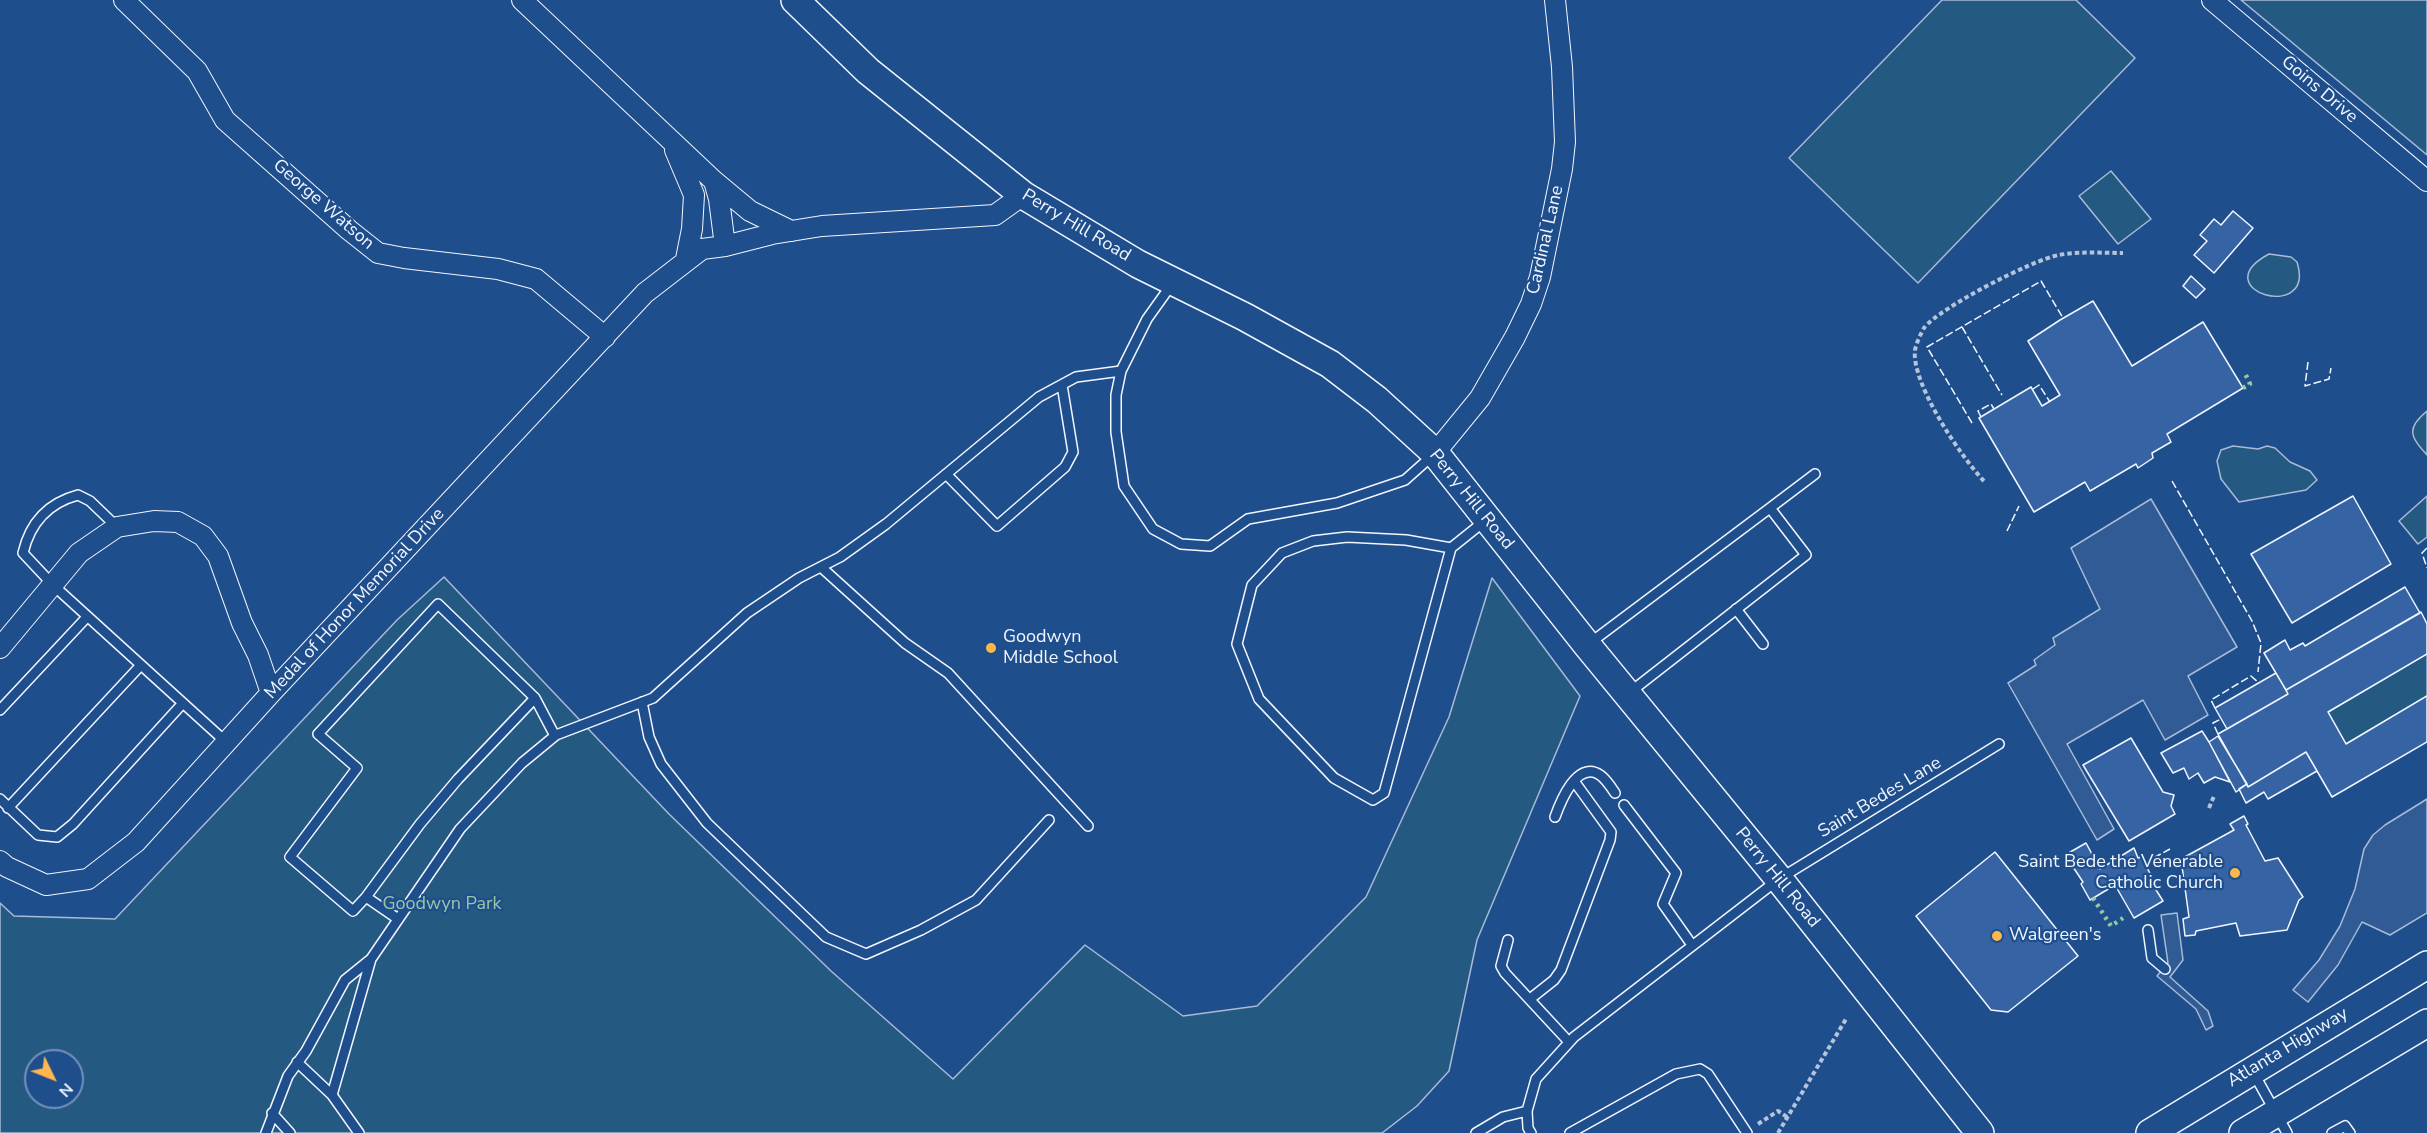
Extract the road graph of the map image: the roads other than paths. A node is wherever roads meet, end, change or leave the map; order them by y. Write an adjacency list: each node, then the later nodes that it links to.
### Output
1 (124, 0): 15 (street, George Watson)
2 (522, 0): 6 (street)
3 (795, 0): 10 (main road, Perry Hill Road)
4 (1555, 0): 18 (street, Cardinal Lane)
5 (2212, 0): 9 (street, Goins Drive)
6 (536, 7): 7 (street)
7 (673, 144): 8 (street); 13 (street)
8 (714, 181): 11 (street); 12 (street)
9 (2427, 181)
10 (1023, 195): 11 (street, Medal of Honor Memorial Drive); 14 (main road, Perry Hill Road)
11 (791, 231): 12 (street, Medal of Honor Memorial Drive)
12 (725, 246): 13 (street, Medal of Honor Memorial Drive)
13 (686, 259): 15 (street, Medal of Honor Memorial Drive)
14 (1173, 282): 16 (lane); 18 (main road, Perry Hill Road)
15 (605, 337): 33 (street, Medal of Honor Memorial Drive)
16 (1121, 370): 17 (lane); 18 (lane)
17 (1062, 385): 19 (lane); 19 (lane)
18 (1435, 453): 22 (main road, Perry Hill Road)
19 (946, 474): 25 (lane)
20 (1815, 474): 21 (lane)
21 (1770, 508): 27 (lane); 30 (lane)
22 (1487, 520): 24 (lane); 30 (main road, Perry Hill Road)
23 (117, 527): 26 (street); 26 (lane); 33 (street)
24 (1451, 548): 24 (lane)
25 (820, 567): 36 (lane); 49 (lane)
26 (52, 585): 28 (lane); 31 (street)
27 (1736, 609): 29 (lane); 34 (lane)
28 (87, 616): 32 (lane); 38 (lane)
29 (1763, 644)
30 (1587, 645): 34 (main road, Perry Hill Road)
31 (0, 648)
32 (141, 665): 37 (lane); 46 (lane)
33 (271, 693): 40 (street, Medal of Honor Memorial Drive)
34 (1627, 694): 51 (main road, Perry Hill Road)
35 (535, 698): 39 (lane); 52 (lane); 52 (lane)
36 (642, 702): 39 (lane); 48 (lane)
37 (183, 704): 40 (lane); 46 (lane)
38 (0, 710)
39 (555, 736): 53 (lane)
40 (227, 743): 50 (street, Medal of Honor Memorial Drive)
41 (1999, 744): 51 (lane, Saint Bedes Lane)
42 (1574, 781): 43 (lane); 47 (lane); 60 (lane)
43 (1615, 793)
44 (0, 799): 46 (lane)
45 (1624, 805): 56 (lane)
46 (8, 808)
47 (1555, 817)
48 (1049, 820)
49 (1088, 826)
50 (0, 861)
51 (1779, 879): 56 (lane, Saint Bedes Lane); 76 (main road, Perry Hill Road)
52 (366, 897): 53 (lane)
53 (398, 919): 57 (lane)
54 (2148, 930): 59 (lane)
55 (1508, 940): 60 (lane)
56 (1692, 945): 62 (lane, Saint Bedes Lane)
57 (371, 959): 63 (lane); 65 (lane)
58 (2427, 965): 64 (main road, Atlanta Highway)
59 (2165, 969)
60 (1530, 999): 62 (lane)
61 (2427, 1023): 68 (main road)
62 (1569, 1042): 66 (lane, Saint Bedes Lane)
63 (297, 1062): 65 (lane); 67 (lane)
64 (2252, 1070): 68 (lane); 77 (main road, Atlanta Highway)
65 (332, 1095): 72 (lane)
66 (1527, 1111): 73 (lane); 74 (lane)
67 (272, 1113): 70 (lane); 71 (lane)
68 (2281, 1123): 78 (main road)
69 (1747, 1132): 75 (lane)
70 (266, 1133)
71 (290, 1133)
72 (359, 1133)
73 (1476, 1133)
74 (1531, 1133)
75 (1570, 1133)
76 (1980, 1133)
77 (2151, 1133)
78 (2243, 1133)
79 (2332, 1133): 80 (lane)
80 (2350, 1133)

